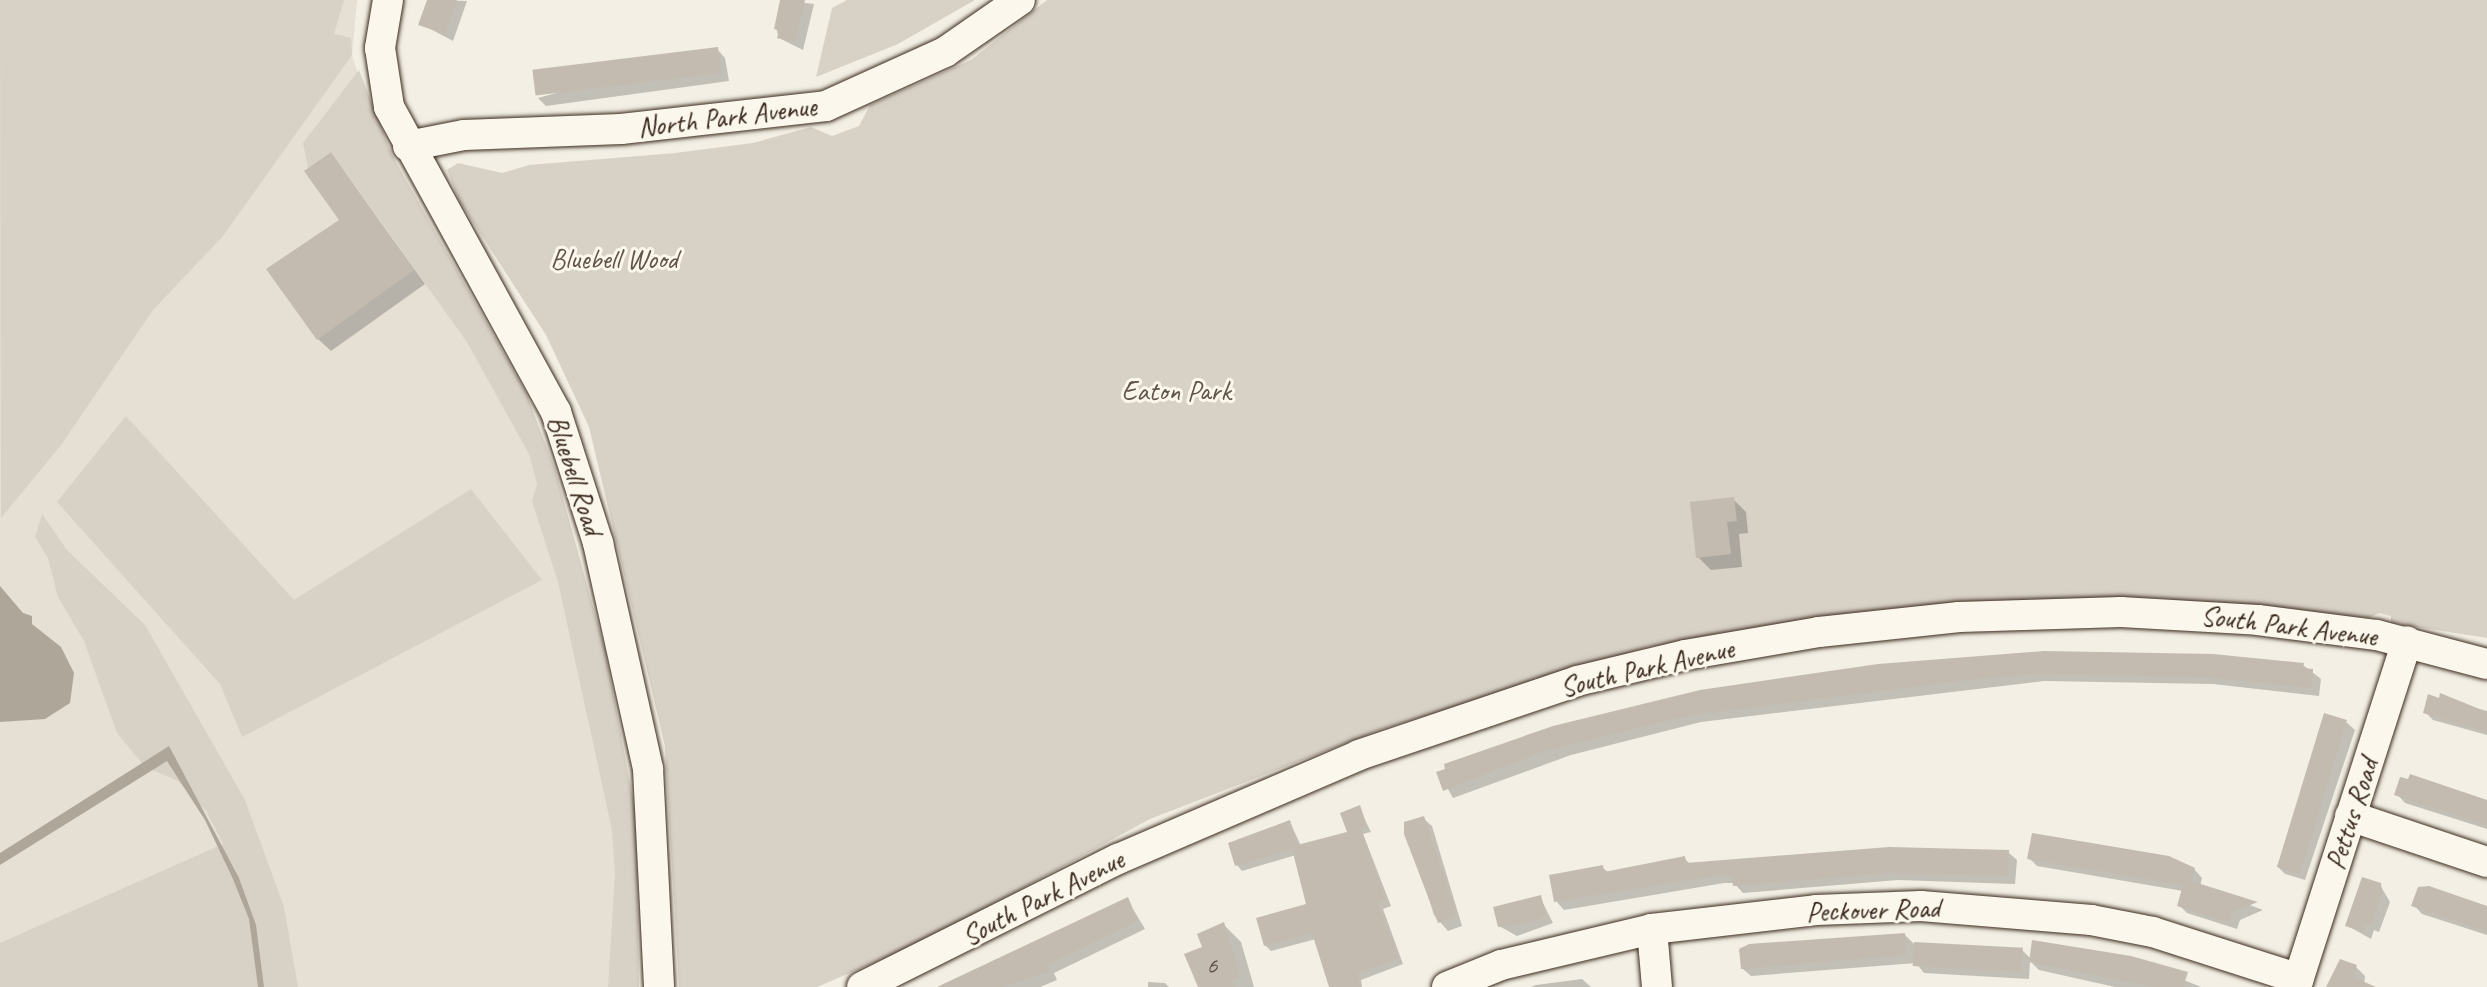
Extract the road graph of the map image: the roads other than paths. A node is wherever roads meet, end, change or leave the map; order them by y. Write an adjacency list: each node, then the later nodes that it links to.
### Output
1 (388, 0): 3 (street, Bluebell Road)
2 (1020, 0): 3 (street, North Park Avenue)
3 (408, 146): 10 (street, Bluebell Road)
4 (2407, 641): 5 (street, South Park Avenue); 6 (street, Pettus Road); 11 (street, South Park Avenue)
5 (2487, 664)
6 (2350, 816): 7 (street); 9 (street, Pettus Road)
7 (2487, 862)
8 (1652, 929): 9 (street, Peckover Road); 12 (street, Peckover Road); 13 (street)
9 (2297, 983)
10 (659, 987)
11 (862, 987)
12 (1447, 987)
13 (1657, 987)

